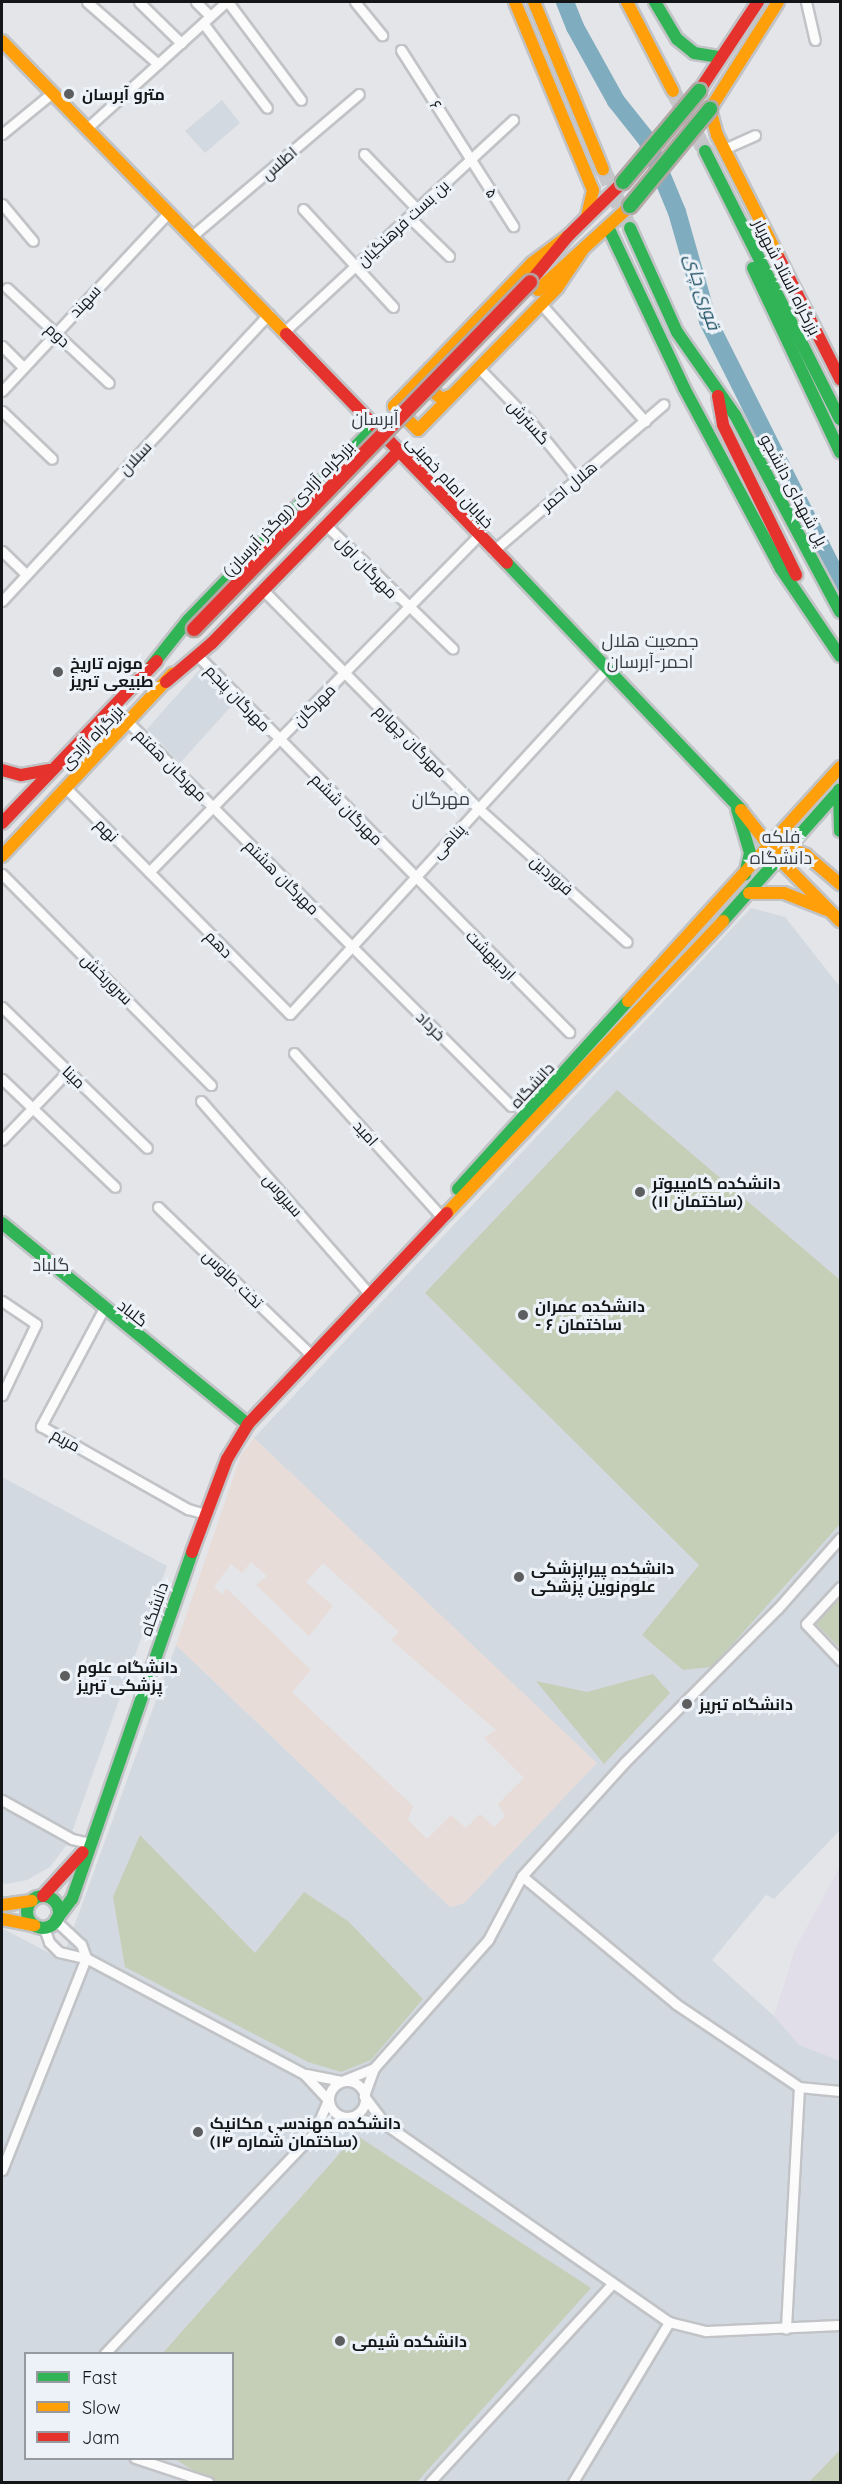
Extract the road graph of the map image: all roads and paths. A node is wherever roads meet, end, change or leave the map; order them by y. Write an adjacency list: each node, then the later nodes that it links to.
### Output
1 (87, 2): 21 (street)
2 (139, 2): 18 (street)
3 (196, 2): 13 (street)
4 (227, 2): 13 (street); 25 (street)
5 (354, 2): 15 (street)
6 (515, 2): 42 (main road)
7 (534, 2): 36 (main road)
8 (627, 2): 22 (main road)
9 (655, 2): 20 (main road)
10 (778, 2): 27 (main road)
11 (806, 2): 17 (street)
12 (754, 3): 20 (main road)
13 (210, 16): 14 (street)
14 (203, 23): 18 (street); 26 (street)
15 (382, 35)
16 (2, 40): 23 (main road, خیابان امام خمینی)
17 (815, 40)
18 (181, 43): 21 (street)
19 (401, 50): 35 (street, ۶)
20 (720, 57): 42 (main road, bridge)
21 (158, 64): 29 (street)
22 (673, 92)
23 (52, 93): 29 (main road, خیابان امام خمینی); 30 (street)
24 (359, 94): 47 (street, اطلس)
25 (301, 100)
26 (267, 108)
27 (710, 109): 32 (main road); 45 (main road, bridge)
28 (513, 120): 35 (street, بن بست فرهنگیان)
29 (87, 128): 40 (main road, خیابان امام خمینی)
30 (2, 134)
31 (755, 135): 32 (street)
32 (724, 149): 59 (main road)
33 (705, 151): 43 (main road, بزرگراه استاد شهریار)
34 (364, 154): 39 (street)
35 (471, 160): 39 (street, بن بست فرهنگیان); 44 (street, ۵)
36 (603, 169)
37 (2, 204): 49 (street)
38 (303, 209): 51 (street)
39 (418, 210): 41 (street, بن بست فرهنگیان)
40 (169, 212): 47 (main road, خیابان امام خمینی); 57 (street, سهند)
41 (409, 217): 50 (street); 51 (street, بن بست فرهنگیان)
42 (587, 217): 48 (main road)
43 (740, 220): 70 (main road, بزرگراه استاد شهریار); 74 (main road)
44 (513, 226)
45 (608, 227): 53 (main road); 89 (main road)
46 (630, 228): 66 (main road, پل شهدای دانشجو)
47 (195, 234): 55 (main road, خیابان امام خمینی)
48 (568, 236): 53 (main road); 62 (main road)
49 (33, 241)
50 (449, 256)
51 (356, 267): 54 (street); 56 (street, بن بست فرهنگیان)
52 (7, 288): 57 (street, دوم)
53 (536, 292): 61 (main road); 71 (street); 88 (main road, بزرگراه آزادی (روگذر آبرسان), bridge)
54 (393, 307)
55 (269, 315): 56 (main road, خیابان امام خمینی); 83 (street, سبلان)
56 (289, 328): 72 (main road, خیابان امام خمینی)
57 (55, 333): 60 (street, سهند); 64 (street, دوم)
58 (2, 346): 60 (street)
59 (837, 361): 63 (main road)
60 (23, 367): 65 (street, سهند)
61 (479, 368): 67 (main road); 76 (street, گسترش)
62 (430, 369): 67 (main road); 67 (main road)
63 (840, 379)
64 (109, 383)
65 (2, 391)
66 (717, 392): 87 (main road, پل شهدای دانشجو); 89 (main road)
67 (452, 395)
68 (664, 404): 71 (street, هلال احمر)
69 (2, 411): 75 (street)
70 (840, 419)
71 (645, 421): 76 (street, هلال احمر)
72 (376, 424): 73 (main road, خیابان امام خمینی); 77 (main road)
73 (398, 452): 78 (main road); 79 (main road, خیابان امام خمینی)
74 (840, 452)
75 (52, 459)
76 (577, 479): 82 (street, هلال احمر)
77 (290, 514): 80 (main road); 93 (main road)
78 (326, 525): 80 (main road); 86 (street, مهرگان اول)
79 (478, 536): 82 (main road, خیابان امام خمینی); 86 (street, مهرگان)
80 (315, 537): 84 (main road)
81 (2, 551): 83 (street)
82 (493, 551): 94 (main road, خیابان امام خمینی)
83 (26, 574): 85 (street, سبلان)
84 (263, 590): 91 (main road); 95 (street, مهرگان چهارم)
85 (2, 601)
86 (408, 608): 90 (street, مهرگان اول); 95 (street, مهرگان)
87 (840, 612)
88 (198, 633): 93 (main road, بزرگراه آزادی); 96 (main road, بزرگراه آزادی)
89 (827, 639): 92 (main road)
90 (453, 650)
91 (197, 655): 96 (main road); 98 (street, مهرگان پنجم)
92 (840, 656)
93 (150, 668): 101 (main road, بزرگراه آزادی)
94 (607, 668): 104 (main road, خیابان امام خمینی); 106 (street, پناهی)
95 (344, 674): 98 (street, مهرگان); 106 (street, مهرگان چهارم)
96 (166, 682): 97 (main road, بزرگراه آزادی)
97 (129, 723): 102 (main road, بزرگراه آزادی); 105 (street, مهرگان هفتم)
98 (279, 740): 105 (street, مهرگان); 115 (street, مهرگان ششم)
99 (840, 767): 109 (main road, دانشگاه)
100 (2, 770): 101 (main road)
101 (50, 770): 107 (main road, بزرگراه آزادی)
102 (66, 788): 111 (main road, بزرگراه آزادی); 113 (street, نهم)
103 (840, 790): 108 (main road); 110 (main road, دانشگاه)
104 (734, 801): 109 (main road, خیابان امام خمینی); 116 (main road)
105 (214, 808): 113 (street, مهرگان); 122 (street, مهرگان هشتم)
106 (478, 808): 115 (street, پناهی); 121 (street, فروردین)
107 (2, 823)
108 (840, 831)
109 (772, 845): 110 (main road); 112 (main road, خیابان امام خمینی); 116 (main road, دانشگاه)
110 (791, 847): 112 (main road, دانشگاه); 117 (main road)
111 (2, 856)
112 (780, 860): 118 (main road, دانشگاه); 119 (main road, خیابان امام خمینی)
113 (149, 872): 124 (street, دهم)
114 (2, 874): 129 (street, سروربخش)
115 (414, 877): 122 (street, پناهی); 125 (street, اردیبهشت)
116 (744, 877): 137 (main road, دانشگاه)
117 (840, 883): 119 (main road)
118 (749, 893): 120 (main road); 144 (main road, دانشگاه)
119 (822, 900): 120 (main road, خیابان امام خمینی)
120 (837, 917)
121 (627, 942)
122 (351, 945): 124 (street, پناهی); 131 (street, خرداد)
123 (2, 1006): 127 (street, مینا)
124 (290, 1014)
125 (569, 1032)
126 (294, 1053): 137 (street, امید)
127 (68, 1071): 132 (street); 134 (street, مینا)
128 (2, 1078): 132 (street)
129 (211, 1085)
130 (201, 1101): 139 (street, سیروس)
131 (511, 1106)
132 (32, 1107): 133 (street); 135 (street)
133 (2, 1140)
134 (147, 1148)
135 (115, 1187)
136 (158, 1207): 142 (street, تخت طاوس)
137 (437, 1212): 139 (main road, دانشگاه)
138 (2, 1223): 141 (main road, گلباد)
139 (366, 1290): 142 (main road, دانشگاه)
140 (2, 1301): 143 (street)
141 (103, 1310): 144 (main road, گلباد); 145 (street, مریم)
142 (308, 1352): 144 (main road, دانشگاه)
143 (2, 1395)
144 (248, 1424): 145 (main road, دانشگاه)
145 (206, 1514): 150 (main road, دانشگاه)
146 (840, 1538): 151 (street)
147 (840, 1587): 148 (street)
148 (840, 1660)
149 (2, 1800): 150 (street)
150 (89, 1843): 152 (main road, دانشگاه); 155 (main road, دانشگاه)
151 (522, 1876): 157 (street); 160 (street)
152 (38, 1899): 153 (main road); 155 (main road); 155 (main road)
153 (2, 1905)
154 (2, 1919): 155 (main road)
155 (48, 1923): 156 (street); 156 (street)
156 (86, 1958): 158 (street); 167 (street)
157 (374, 2067): 159 (street); 162 (street)
158 (304, 2074): 159 (street); 163 (street)
159 (342, 2081): 162 (street); 163 (street)
160 (799, 2087): 161 (street); 171 (street)
161 (840, 2091)
162 (364, 2096): 164 (street); 165 (street)
163 (328, 2100): 164 (street); 166 (street)
164 (349, 2117): 165 (street); 166 (street)
165 (386, 2124): 168 (street)
166 (314, 2133): 172 (street)
167 (2, 2170)
168 (613, 2283): 169 (street); 176 (street)
169 (669, 2322): 171 (street); 174 (street)
170 (840, 2325): 171 (street)
171 (786, 2329)
172 (106, 2352)
173 (141, 2460): 175 (street)
174 (576, 2480)
175 (208, 2482)
176 (430, 2482)

